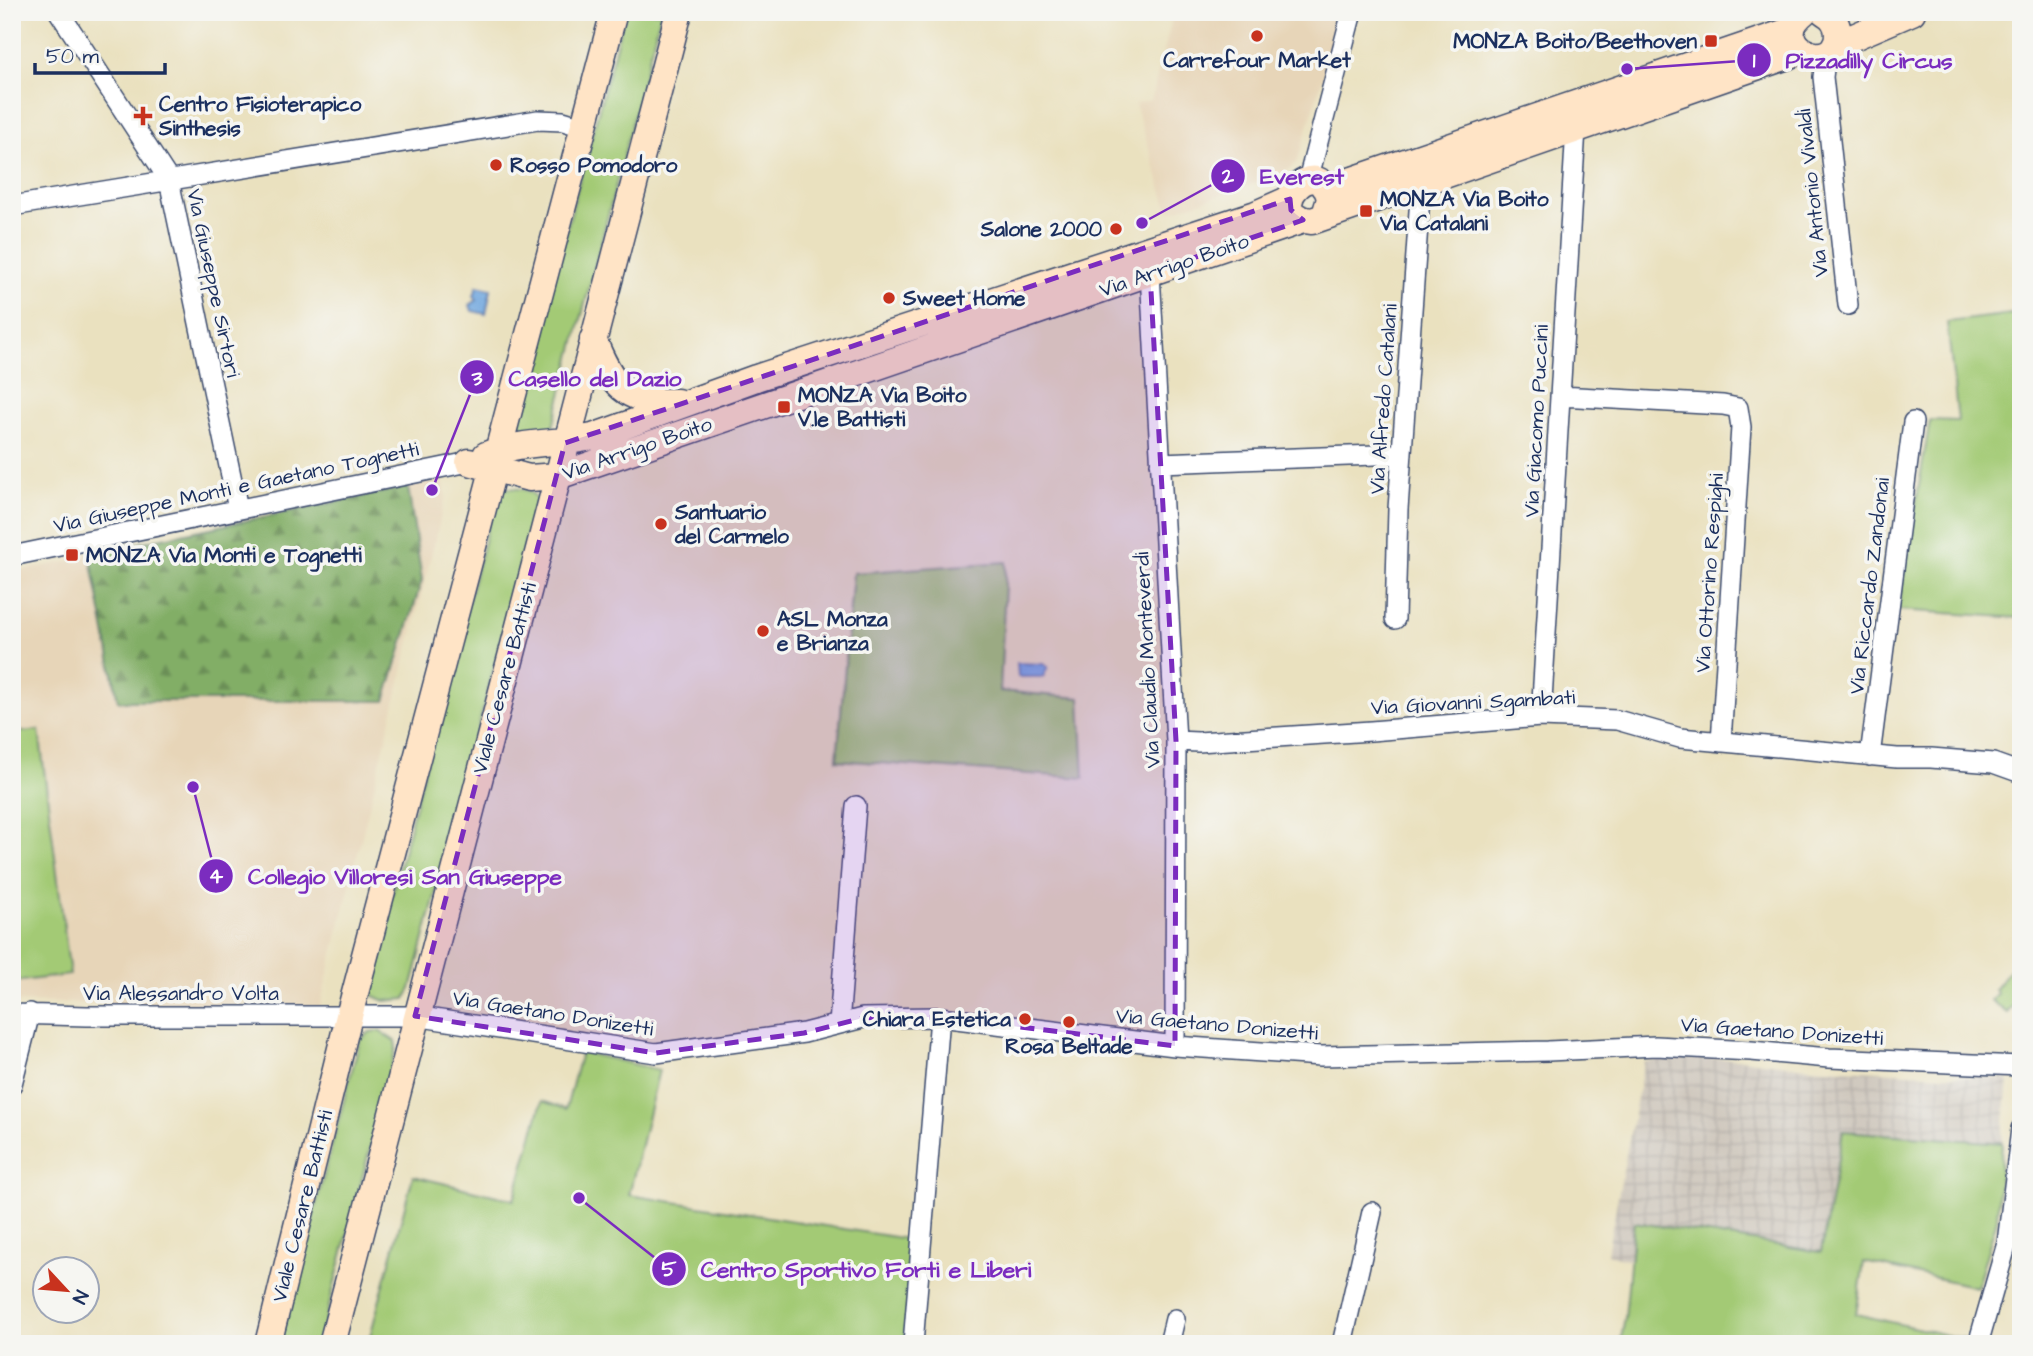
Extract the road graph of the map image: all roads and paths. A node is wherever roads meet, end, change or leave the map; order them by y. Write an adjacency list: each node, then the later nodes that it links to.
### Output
1 (59, 12): 10 (street, Via Giuseppe Sirtori)
2 (614, 12): 8 (street, Viale Cesare Battisti)
3 (679, 12): 17 (street, Viale Cesare Battisti)
4 (1352, 12): 12 (street)
5 (1912, 12): 7 (street, Via Arrigo Boito)
6 (1834, 14): 7 (street)
7 (1813, 46): 9 (street, Via Arrigo Boito); 12 (street, Via Arrigo Boito); 16 (street, Via Antonio Vivaldi)
8 (583, 127): 10 (street); 23 (street, Viale Cesare Battisti)
9 (1576, 128): 11 (street, Via Arrigo Boito); 19 (street, Via Giacomo Puccini)
10 (169, 180): 13 (street); 26 (street, Via Giuseppe Sirtori)
11 (1419, 182): 14 (street, Via Arrigo Boito); 22 (street, Via Alfredo Catalani)
12 (1317, 184): 14 (street); 14 (street)
13 (12, 206)
14 (1306, 211): 15 (street, Via Arrigo Boito); 18 (street, Via Arrigo Boito)
15 (1150, 273): 24 (street, Via Claudio Monteverdi); 25 (street, Via Arrigo Boito)
16 (1848, 305)
17 (593, 338): 18 (street); 21 (street, Viale Cesare Battisti)
18 (706, 396): 21 (street, Via Arrigo Boito)
19 (1560, 396): 29 (street, Via Giacomo Puccini); 31 (street, Via Ottorino Respighi)
20 (1913, 422): 32 (street, Via Riccardo Zandonai)
21 (565, 443): 23 (street, Via Arrigo Boito); 25 (street, Viale Cesare Battisti)
22 (1402, 454): 24 (street); 28 (street, Via Alfredo Catalani)
23 (487, 461): 25 (street, Via Arrigo Boito); 26 (street, Via Giuseppe Monti e Gaetano Tognetti); 36 (street, Viale Cesare Battisti)
24 (1160, 463): 30 (street, Via Claudio Monteverdi)
25 (558, 476): 37 (street, Viale Cesare Battisti)
26 (238, 509): 27 (street, Via Giuseppe Monti e Gaetano Tognetti)
27 (12, 556)
28 (1395, 620)
29 (1541, 716): 30 (street, Via Giovanni Sgambati); 31 (street, Via Giovanni Sgambati)
30 (1175, 741): 40 (street, Via Claudio Monteverdi)
31 (1721, 741): 32 (street, Via Giovanni Sgambati)
32 (1870, 756): 33 (street, Via Giovanni Sgambati)
33 (2021, 773)
34 (856, 806): 39 (street)
35 (21, 1013): 36 (street, Via Alessandro Volta); 42 (street)
36 (349, 1016): 37 (street, Via Alessandro Volta); 46 (street, Viale Cesare Battisti)
37 (415, 1016): 39 (street, Via Gaetano Donizetti); 47 (street, Viale Cesare Battisti)
38 (940, 1017): 39 (street, Via Gaetano Donizetti); 40 (street, Via Gaetano Donizetti); 48 (street)
39 (839, 1024)
40 (1175, 1046): 41 (street, Via Gaetano Donizetti)
41 (2020, 1071)
42 (12, 1084)
43 (2021, 1129): 51 (street)
44 (1372, 1212): 50 (street)
45 (1175, 1319): 49 (street)
46 (268, 1344)
47 (333, 1344)
48 (913, 1344)
49 (1169, 1344)
50 (1342, 1344)
51 (1978, 1344)

